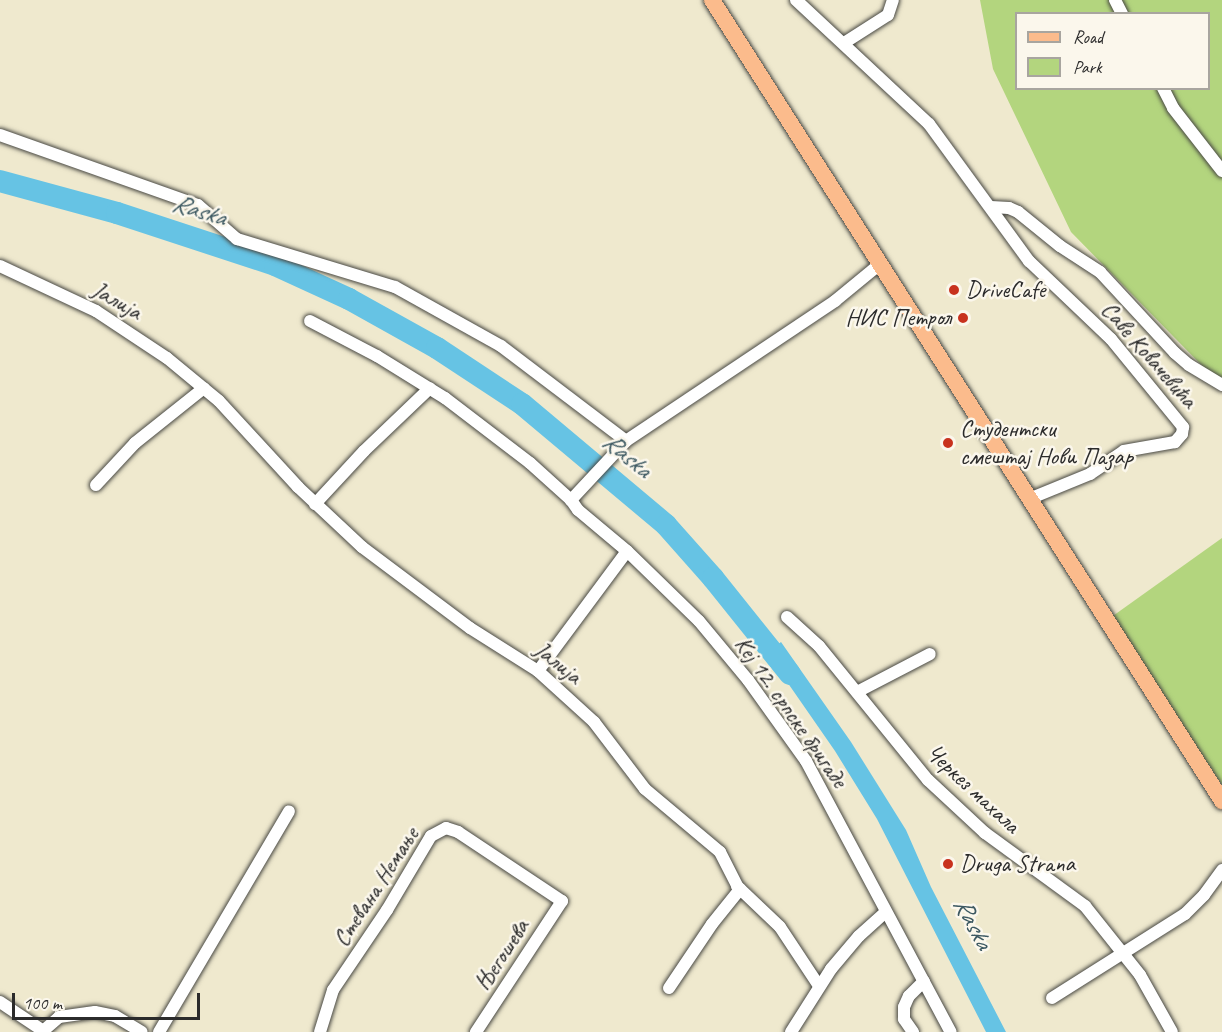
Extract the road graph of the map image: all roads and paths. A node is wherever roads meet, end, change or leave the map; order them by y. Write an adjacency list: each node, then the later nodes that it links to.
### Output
1 (712, 0): 9 (main road)
2 (796, 0): 4 (street, Саве Ковачевића)
3 (893, 0): 4 (street)
4 (844, 43): 8 (street, Саве Ковачевића)
5 (1163, 90): 7 (street)
6 (0, 135): 15 (street)
7 (1222, 171)
8 (991, 207): 12 (street, Саве Ковачевића); 18 (street, Саве Ковачевића)
9 (880, 264): 15 (street); 18 (main road)
10 (0, 266): 13 (street, Јалија)
11 (310, 321): 14 (street)
12 (1222, 385)
13 (204, 388): 16 (street); 19 (street, Јалија)
14 (430, 388): 17 (street, Кеј 12. српске бригаде); 19 (street)
15 (626, 441): 17 (street)
16 (96, 485)
17 (571, 500): 20 (street, Кеј 12. српске бригаде)
18 (1029, 500): 25 (main road)
19 (315, 504): 23 (street, Јалија)
20 (627, 551): 23 (street); 30 (street, Кеј 12. српске бригаде)
21 (787, 617): 24 (street, Черкез махала)
22 (930, 654): 24 (street)
23 (538, 670): 28 (street, Јалија)
24 (857, 692): 31 (street, Черкез махала)
25 (1222, 801)
26 (290, 811): 39 (street)
27 (1222, 870): 31 (street)
28 (740, 889): 33 (street, Јалија); 34 (street)
29 (562, 901): 40 (street, Стевана Немање); 41 (street, Његошева)
30 (886, 912): 32 (street, Кеј 12. српске бригаде); 33 (street)
31 (1122, 953): 35 (street); 45 (street, Черкез махала)
32 (924, 981): 43 (street); 44 (street, Кеј 12. српске бригаде)
33 (819, 986): 42 (street)
34 (669, 988)
35 (1052, 998)
36 (0, 1002): 37 (street)
37 (44, 1031): 38 (street)
38 (142, 1032)
39 (159, 1032)
40 (320, 1032)
41 (476, 1032)
42 (791, 1032)
43 (913, 1032)
44 (951, 1032)
45 (1172, 1032)

